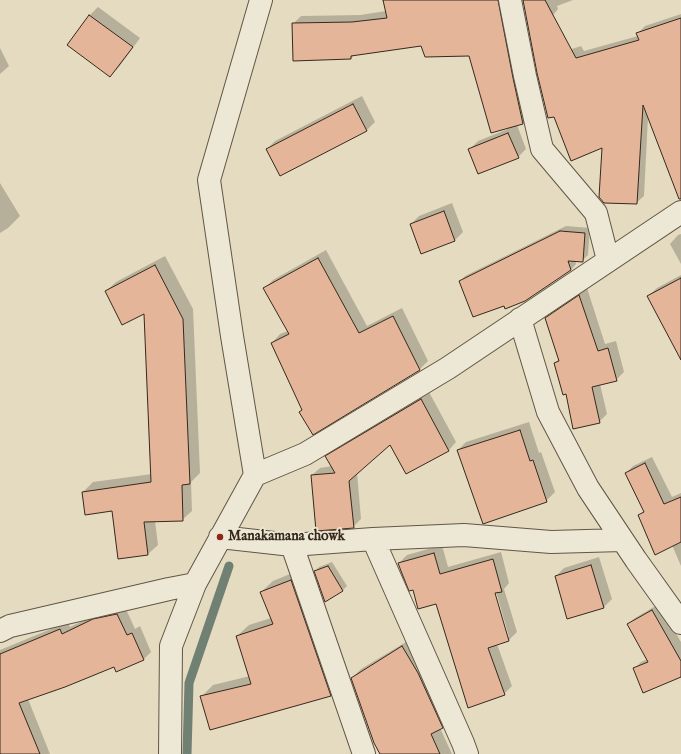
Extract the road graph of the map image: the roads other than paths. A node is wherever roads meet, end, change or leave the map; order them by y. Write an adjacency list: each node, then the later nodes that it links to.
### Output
1 (261, 0): 6 (street)
2 (510, 0): 4 (street)
3 (681, 212): 4 (street)
4 (608, 260): 5 (street)
5 (520, 319): 6 (street); 9 (street)
6 (255, 475): 7 (street)
7 (220, 537): 10 (street); 11 (street)
8 (374, 539): 9 (street); 10 (street); 16 (street)
9 (622, 540): 12 (street)
10 (292, 545): 15 (street)
11 (195, 584): 13 (street); 14 (street)
12 (681, 623)
13 (0, 631)
14 (170, 754)
15 (364, 754)
16 (467, 754)

